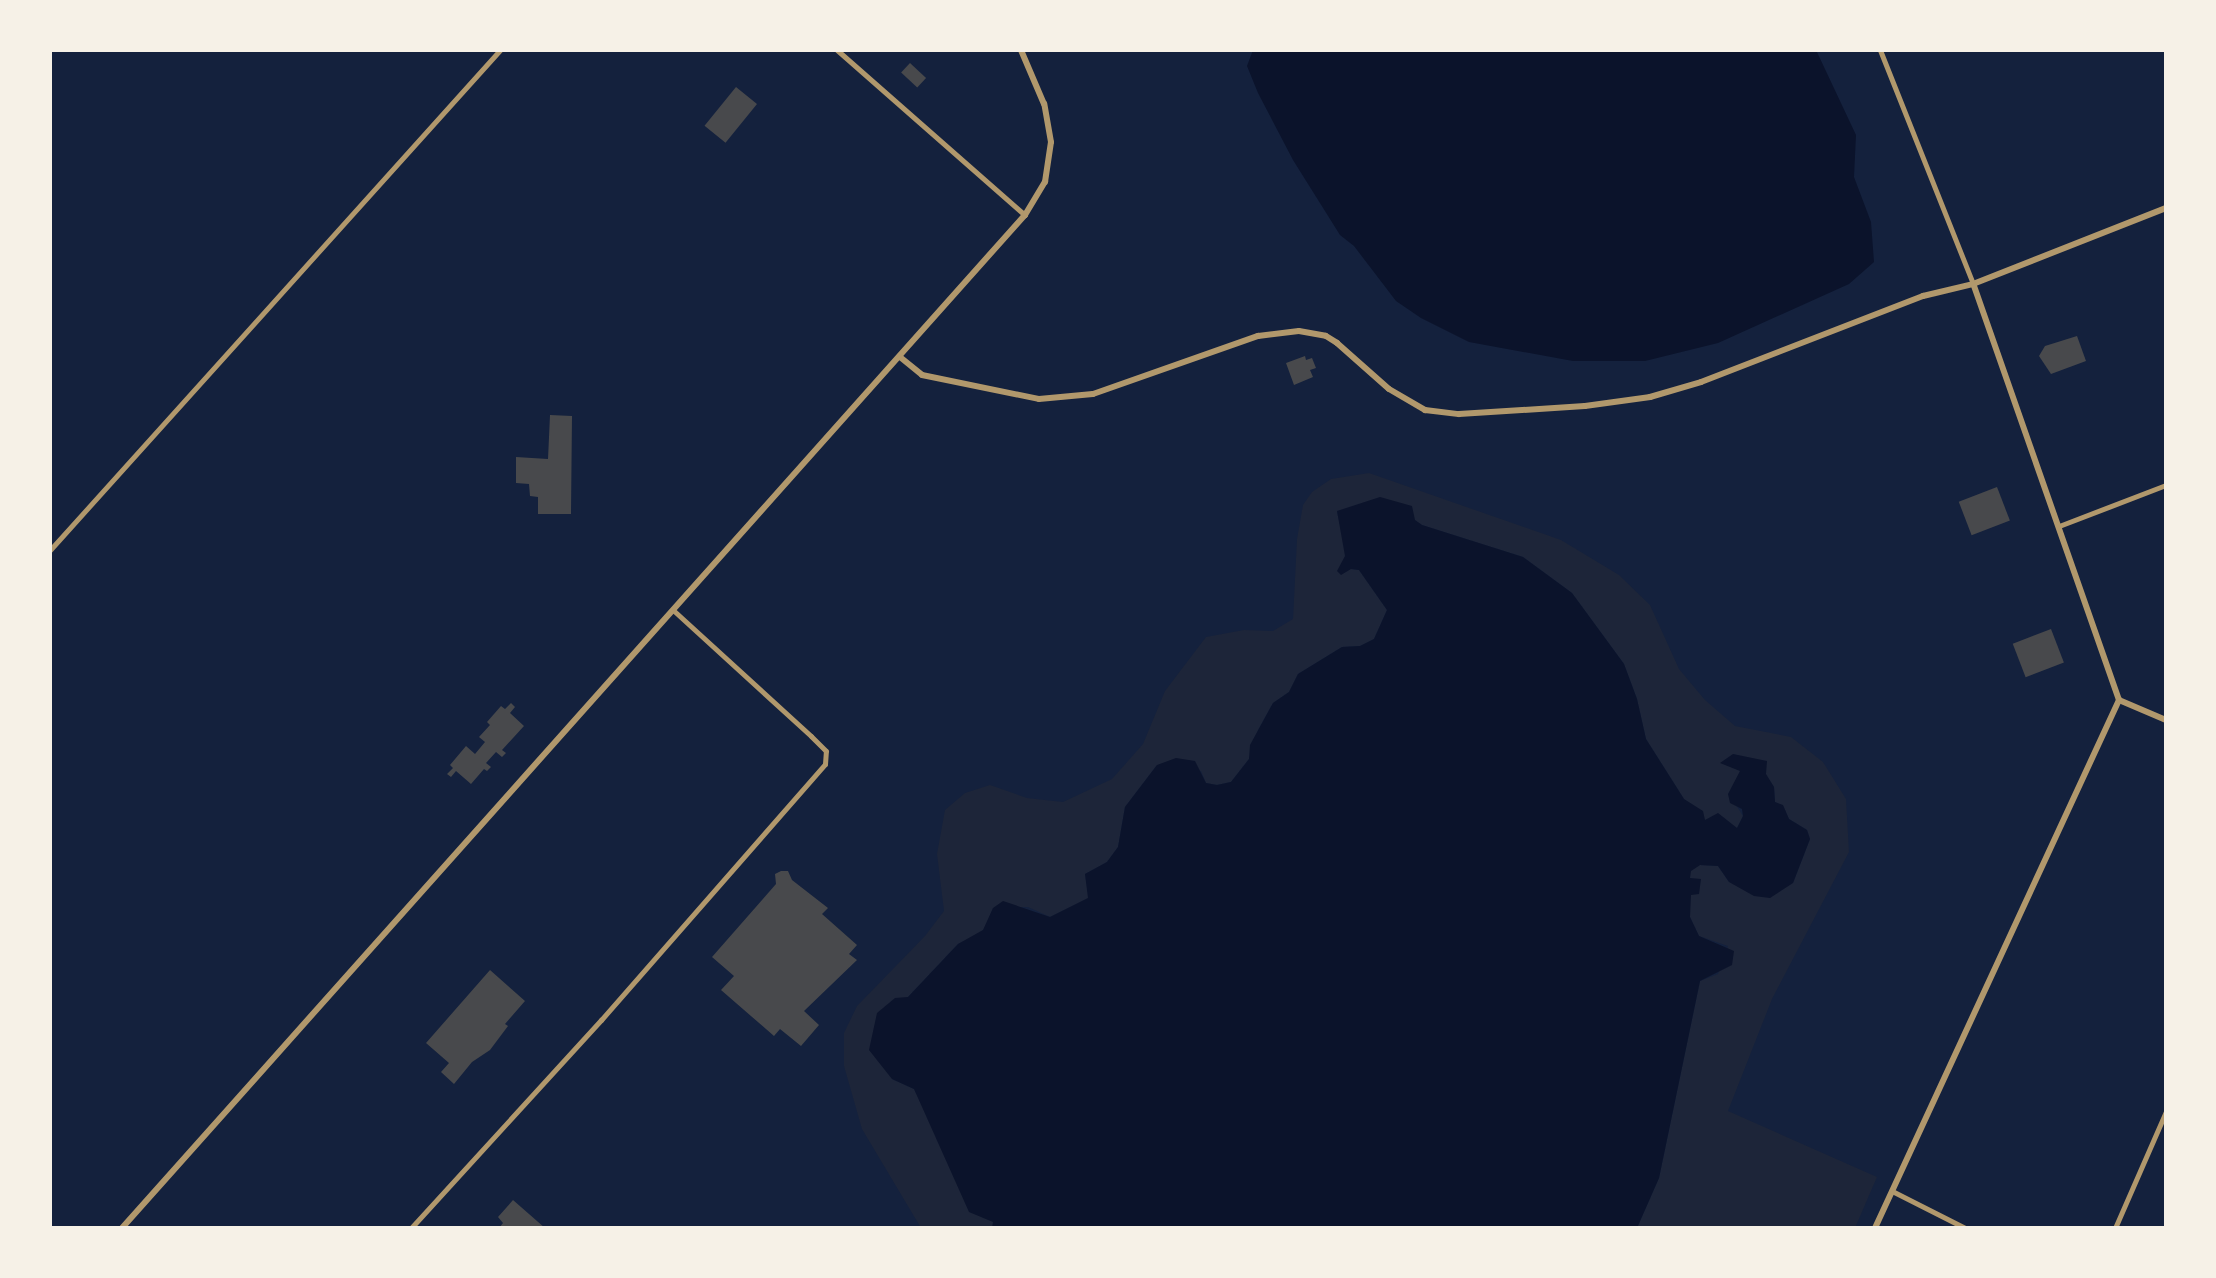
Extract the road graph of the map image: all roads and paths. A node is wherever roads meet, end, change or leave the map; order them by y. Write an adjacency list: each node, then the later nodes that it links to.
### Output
1 (500, 50): 11 (street)
2 (837, 50): 6 (street)
3 (1021, 50): 6 (street)
4 (1880, 50): 7 (street)
5 (2166, 208): 7 (street)
6 (1025, 215): 8 (street)
7 (1973, 284): 8 (street); 10 (street)
8 (900, 357): 12 (street)
9 (2166, 485): 10 (street)
10 (2059, 526): 13 (street)
11 (50, 550)
12 (674, 611): 17 (street); 18 (street)
13 (2119, 700): 14 (street); 16 (street)
14 (2166, 720)
15 (2166, 1111): 21 (street)
16 (1892, 1191): 19 (street); 20 (street)
17 (122, 1228)
18 (411, 1228)
19 (1875, 1228)
20 (1965, 1228)
21 (2115, 1228)

